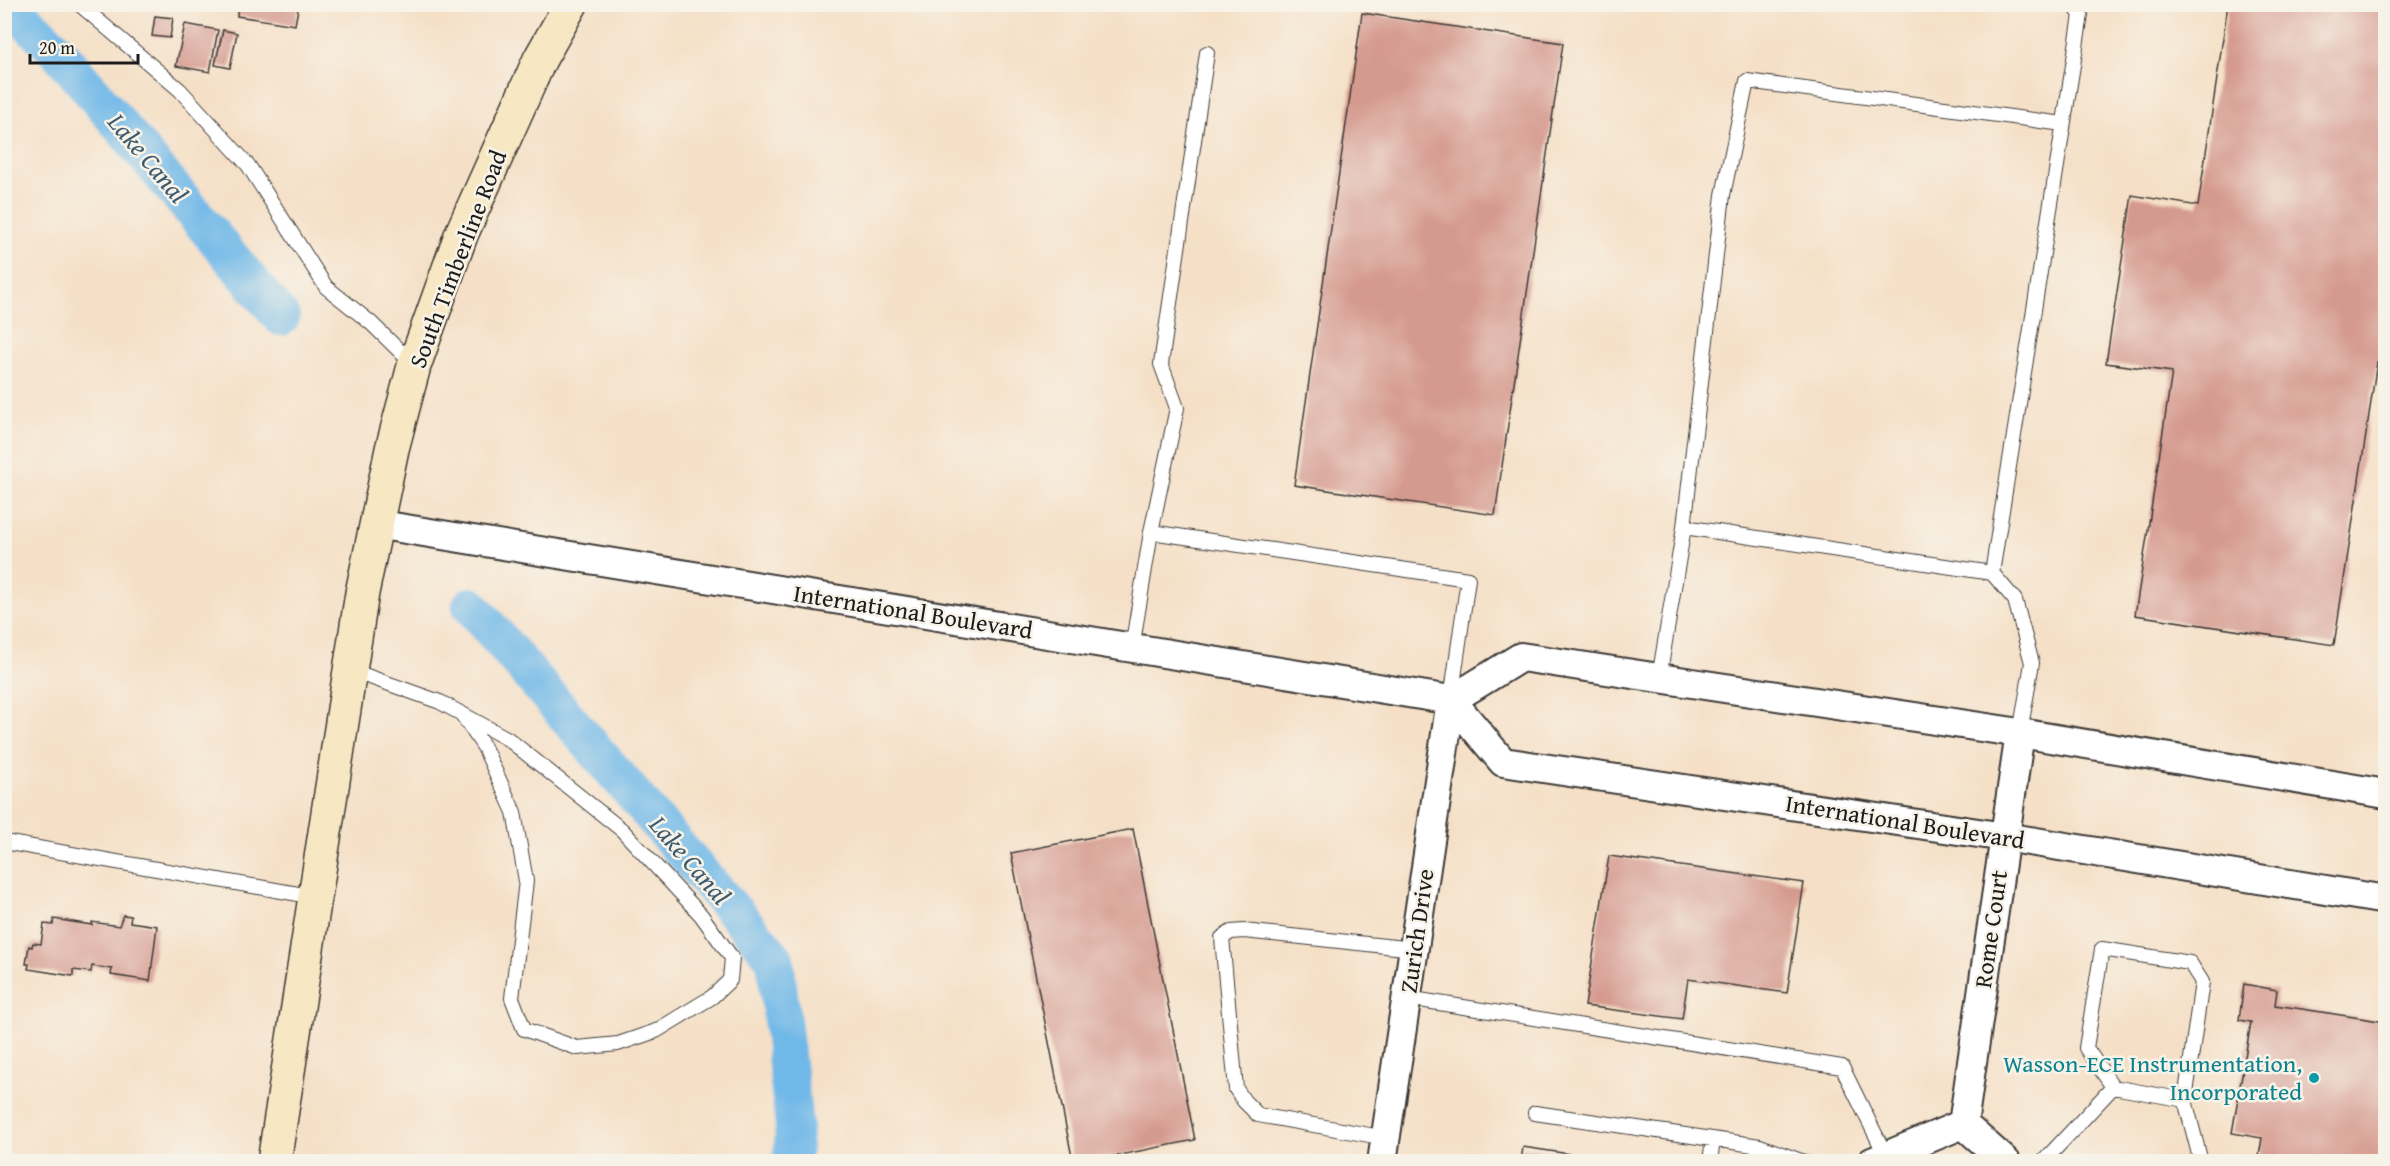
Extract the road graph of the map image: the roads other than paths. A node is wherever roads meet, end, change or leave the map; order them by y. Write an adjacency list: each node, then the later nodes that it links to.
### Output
1 (79, 4): 6 (lane)
2 (571, 4): 6 (main road, South Timberline Road)
3 (2073, 4): 5 (lane)
4 (1207, 53): 9 (lane)
5 (2063, 124): 8 (lane); 10 (lane)
6 (414, 366): 7 (main road, South Timberline Road)
7 (375, 524): 11 (street, International Boulevard); 12 (main road, South Timberline Road)
8 (1684, 526): 10 (lane); 13 (lane)
9 (1151, 532): 11 (lane); 14 (lane)
10 (1992, 573): 16 (lane)
11 (1132, 648): 14 (street, International Boulevard)
12 (350, 670): 15 (lane); 20 (main road, South Timberline Road)
13 (1659, 678): 14 (street); 16 (street)
14 (1451, 700): 18 (street, International Boulevard); 22 (street, Zurich Drive)
15 (461, 713): 15 (lane)
16 (2020, 733): 17 (street); 18 (street, Rome Court)
17 (2385, 794)
18 (2005, 837): 21 (street, International Boulevard); 27 (street, Rome Court)
19 (4, 842): 20 (lane)
20 (315, 897): 31 (main road, South Timberline Road)
21 (2385, 900)
22 (1414, 949): 23 (street, Zurich Drive); 29 (lane)
23 (1407, 998): 29 (street, Zurich Drive); 30 (lane)
24 (2113, 1087): 25 (lane); 25 (lane); 35 (lane)
25 (2186, 1100): 36 (lane)
26 (1535, 1113): 28 (lane)
27 (1963, 1124): 30 (street); 34 (street)
28 (1713, 1139): 32 (lane); 33 (lane)
29 (1384, 1150)
30 (1879, 1159)
31 (274, 1161)
32 (1710, 1161)
33 (1804, 1161)
34 (2006, 1161)
35 (2043, 1161)
36 (2201, 1161)

